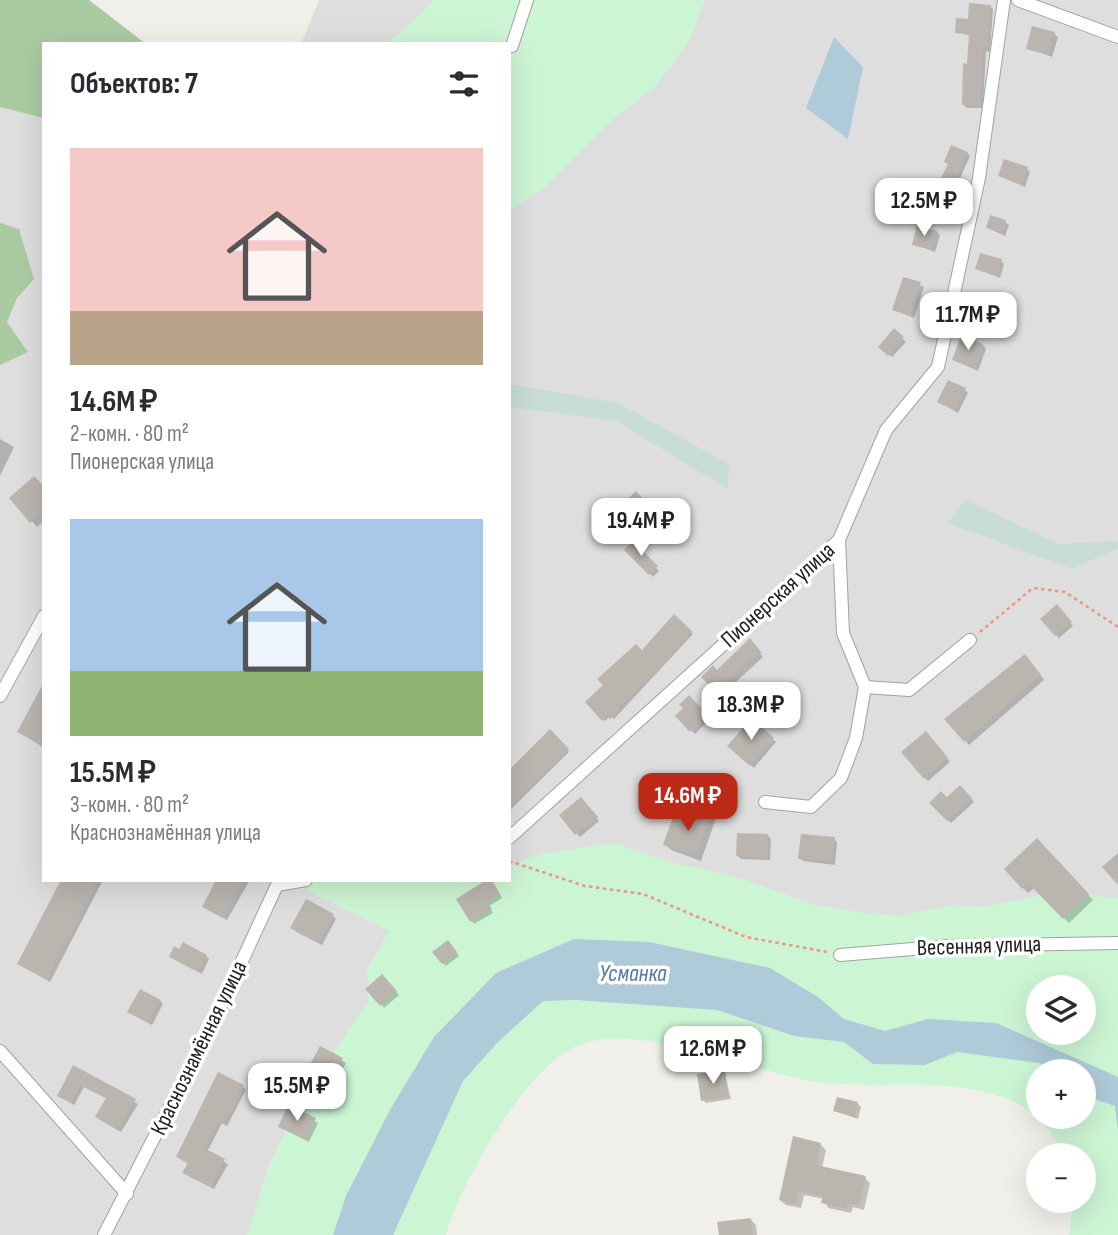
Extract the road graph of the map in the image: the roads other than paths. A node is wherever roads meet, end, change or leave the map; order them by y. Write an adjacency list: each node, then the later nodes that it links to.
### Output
1 (527, 0): 5 (street)
2 (1004, 0): 6 (street, Пионерская улица)
3 (1018, 0): 4 (street)
4 (1118, 37)
5 (512, 46)
6 (839, 540): 9 (street); 12 (street, Пионерская улица)
7 (42, 620): 10 (street)
8 (970, 640): 9 (street)
9 (865, 687): 11 (street)
10 (0, 696)
11 (765, 802)
12 (511, 836)
13 (294, 882): 17 (street, Краснознамённая улица)
14 (1118, 943): 15 (street, Весенняя улица)
15 (840, 955)
16 (0, 1051): 17 (street)
17 (127, 1194): 18 (street, Краснознамённая улица)
18 (104, 1235)

